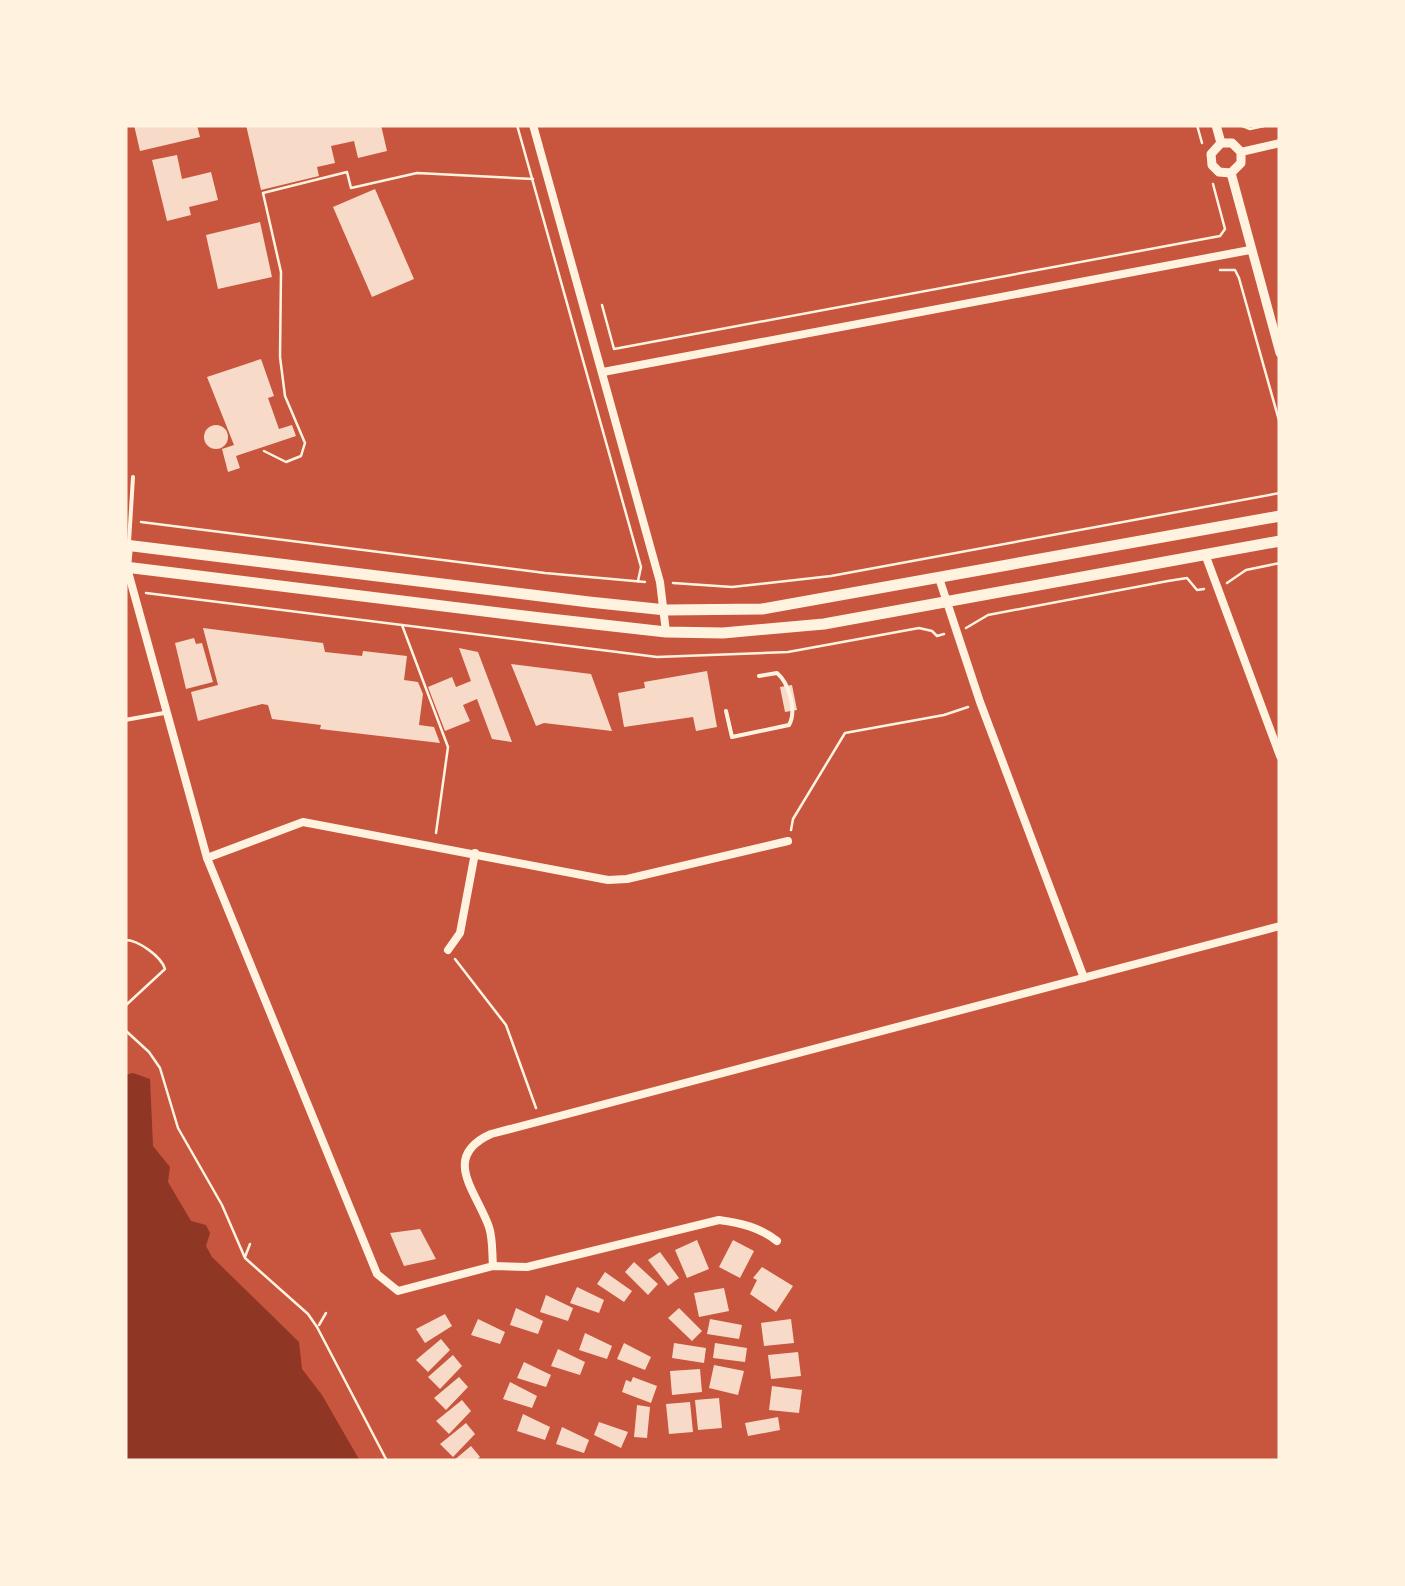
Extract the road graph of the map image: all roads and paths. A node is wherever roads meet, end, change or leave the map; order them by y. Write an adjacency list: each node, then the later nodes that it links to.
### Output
1 (517, 125): 13 (path)
2 (533, 125): 18 (street)
3 (1197, 125): 7 (path)
4 (1216, 125): 8 (street)
5 (1240, 125): 6 (path)
6 (1264, 126)
7 (1202, 142)
8 (1221, 143): 10 (street); 11 (street)
9 (1280, 143): 10 (street)
10 (1241, 152): 11 (street)
11 (1231, 173): 14 (street)
12 (1211, 177): 16 (path)
13 (533, 179): 20 (path); 30 (path)
14 (1250, 250): 17 (street); 18 (street)
15 (1220, 270): 19 (path)
16 (602, 306)
17 (1280, 353)
18 (603, 372): 31 (street)
19 (1280, 424)
20 (264, 451)
21 (133, 477): 24 (lane)
22 (1280, 493): 31 (path)
23 (1280, 516): 29 (highway)
24 (130, 521): 26 (lane); 30 (path)
25 (1280, 541): 27 (highway)
26 (127, 546): 28 (street); 33 (highway)
27 (1205, 554): 32 (highway); 41 (street)
28 (126, 568): 35 (highway); 39 (street)
29 (938, 578): 32 (street); 33 (highway)
30 (638, 582): 31 (path)
31 (660, 582): 33 (street)
32 (945, 603): 35 (highway); 37 (street)
33 (666, 610): 35 (street)
34 (401, 624): 43 (path)
35 (666, 632)
36 (759, 676): 38 (lane)
37 (980, 702): 42 (path); 49 (street)
38 (726, 712)
39 (166, 713): 40 (lane); 45 (street)
40 (125, 720)
41 (1280, 756)
42 (788, 841): 44 (street)
43 (434, 846): 44 (street); 45 (street)
44 (475, 853): 48 (street)
45 (207, 858): 56 (street)
46 (1280, 926): 49 (street)
47 (125, 940): 50 (path)
48 (448, 950): 52 (path)
49 (1084, 978): 52 (street)
50 (125, 1006)
51 (125, 1030): 55 (path)
52 (540, 1121): 56 (street)
53 (777, 1240): 56 (street)
54 (250, 1244): 55 (path)
55 (244, 1258): 58 (path)
56 (493, 1266)
57 (326, 1314): 58 (path)
58 (317, 1328): 59 (path)
59 (387, 1461)

